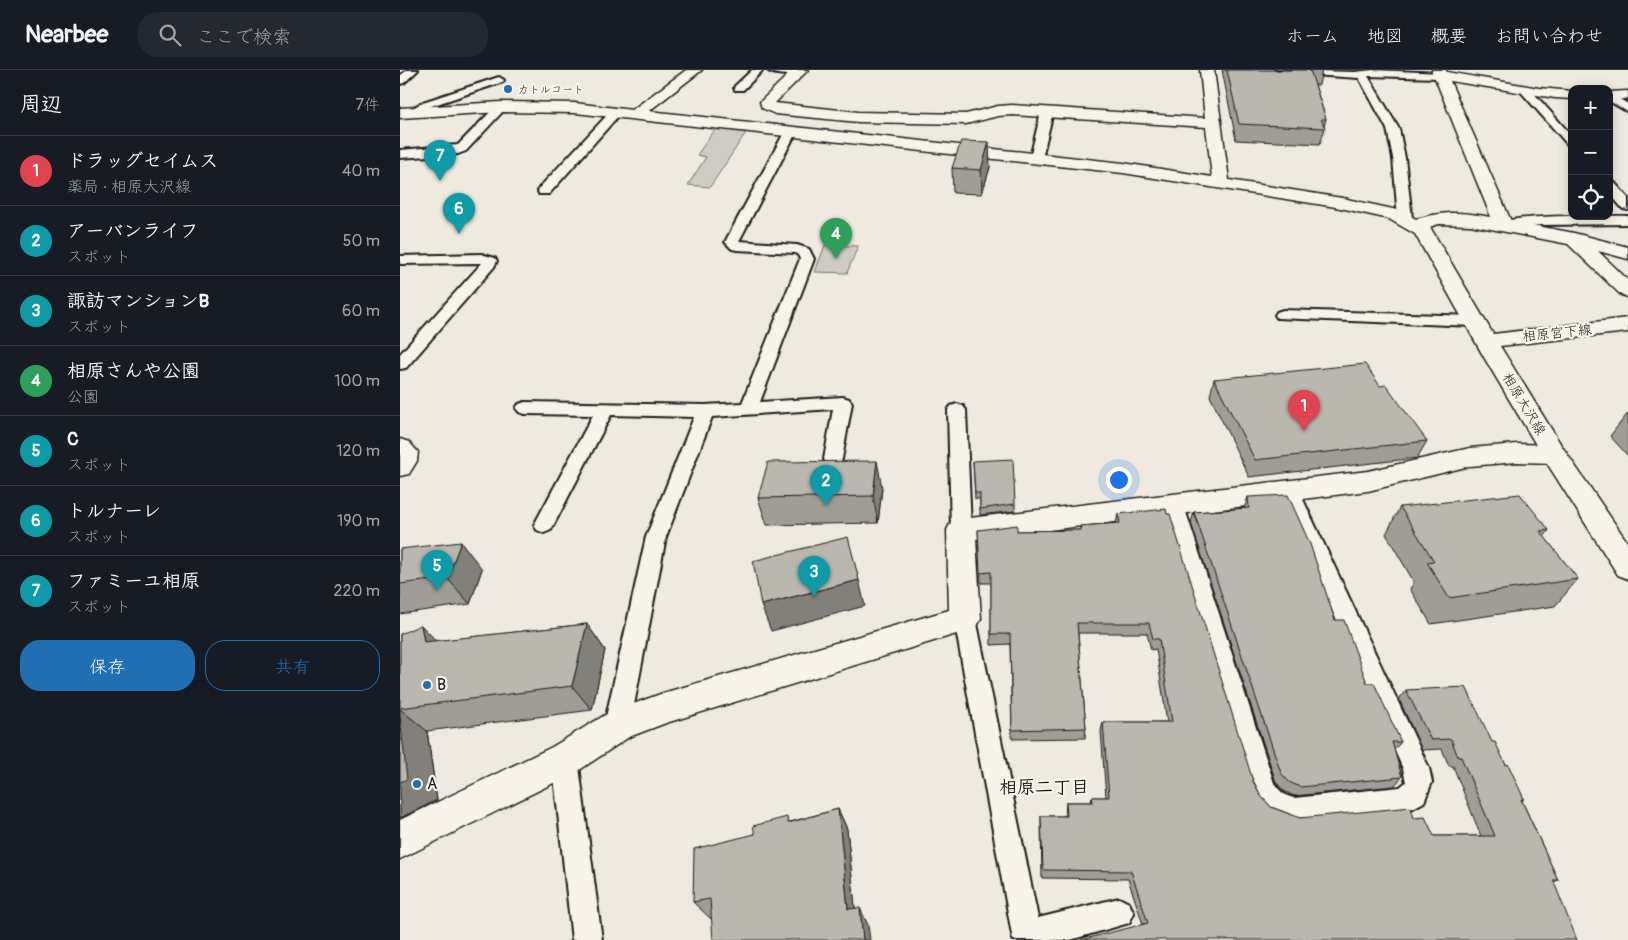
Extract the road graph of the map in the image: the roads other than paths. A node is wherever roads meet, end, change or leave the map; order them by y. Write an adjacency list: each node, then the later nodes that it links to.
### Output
1 (413, 70): 11 (lane)
2 (695, 70): 23 (street)
3 (758, 70): 12 (lane)
4 (772, 70): 7 (lane)
5 (1207, 70): 24 (street)
6 (1280, 70): 9 (lane)
7 (800, 71): 20 (street)
8 (1439, 72): 9 (lane); 13 (street); 34 (street)
9 (1362, 74): 35 (lane)
10 (499, 80): 22 (lane)
11 (400, 81)
12 (739, 88)
13 (1526, 91): 14 (street); 26 (lane)
14 (1568, 95)
15 (1628, 95): 16 (street)
16 (1613, 96)
17 (1613, 99): 19 (lane)
18 (501, 107): 21 (street); 22 (street); 27 (lane)
19 (1628, 109)
20 (1047, 112): 24 (street); 28 (lane)
21 (615, 113): 23 (street); 31 (lane)
22 (404, 114)
23 (634, 115): 25 (street)
24 (1214, 122): 29 (street)
25 (791, 131): 28 (street); 47 (lane)
26 (1568, 138)
27 (400, 154)
28 (1036, 158): 29 (street)
29 (1221, 182): 35 (street)
30 (1613, 189): 32 (lane)
31 (544, 191)
32 (1628, 206)
33 (1628, 220): 34 (lane)
34 (1503, 224): 35 (street); 36 (street)
35 (1416, 227): 44 (street, 相原大沢線)
36 (1574, 240): 37 (street); 39 (street)
37 (1628, 254)
38 (400, 260): 45 (lane)
39 (1628, 291)
40 (1317, 299): 42 (lane)
41 (1283, 315): 42 (lane)
42 (1323, 316): 44 (lane)
43 (1628, 325): 44 (street, 相原宮下線)
44 (1480, 331): 52 (street, 相原大沢線)
45 (400, 364)
46 (525, 408): 48 (lane)
47 (748, 409): 50 (lane); 53 (lane)
48 (605, 410): 50 (lane); 57 (lane)
49 (957, 410): 58 (lane)
50 (705, 411): 61 (lane)
51 (400, 448): 54 (street)
52 (1554, 454): 55 (street); 59 (street, 相原大沢線)
53 (833, 459)
54 (400, 467)
55 (1289, 491): 56 (street); 56 (lane)
56 (1173, 503): 58 (street)
57 (544, 524)
58 (961, 530): 60 (street)
59 (1628, 567)
60 (965, 619): 61 (street); 65 (lane)
61 (617, 726): 62 (street)
62 (564, 759): 63 (street); 66 (lane)
63 (400, 840)
64 (1119, 913): 65 (lane)
65 (1028, 938)
66 (587, 940)

